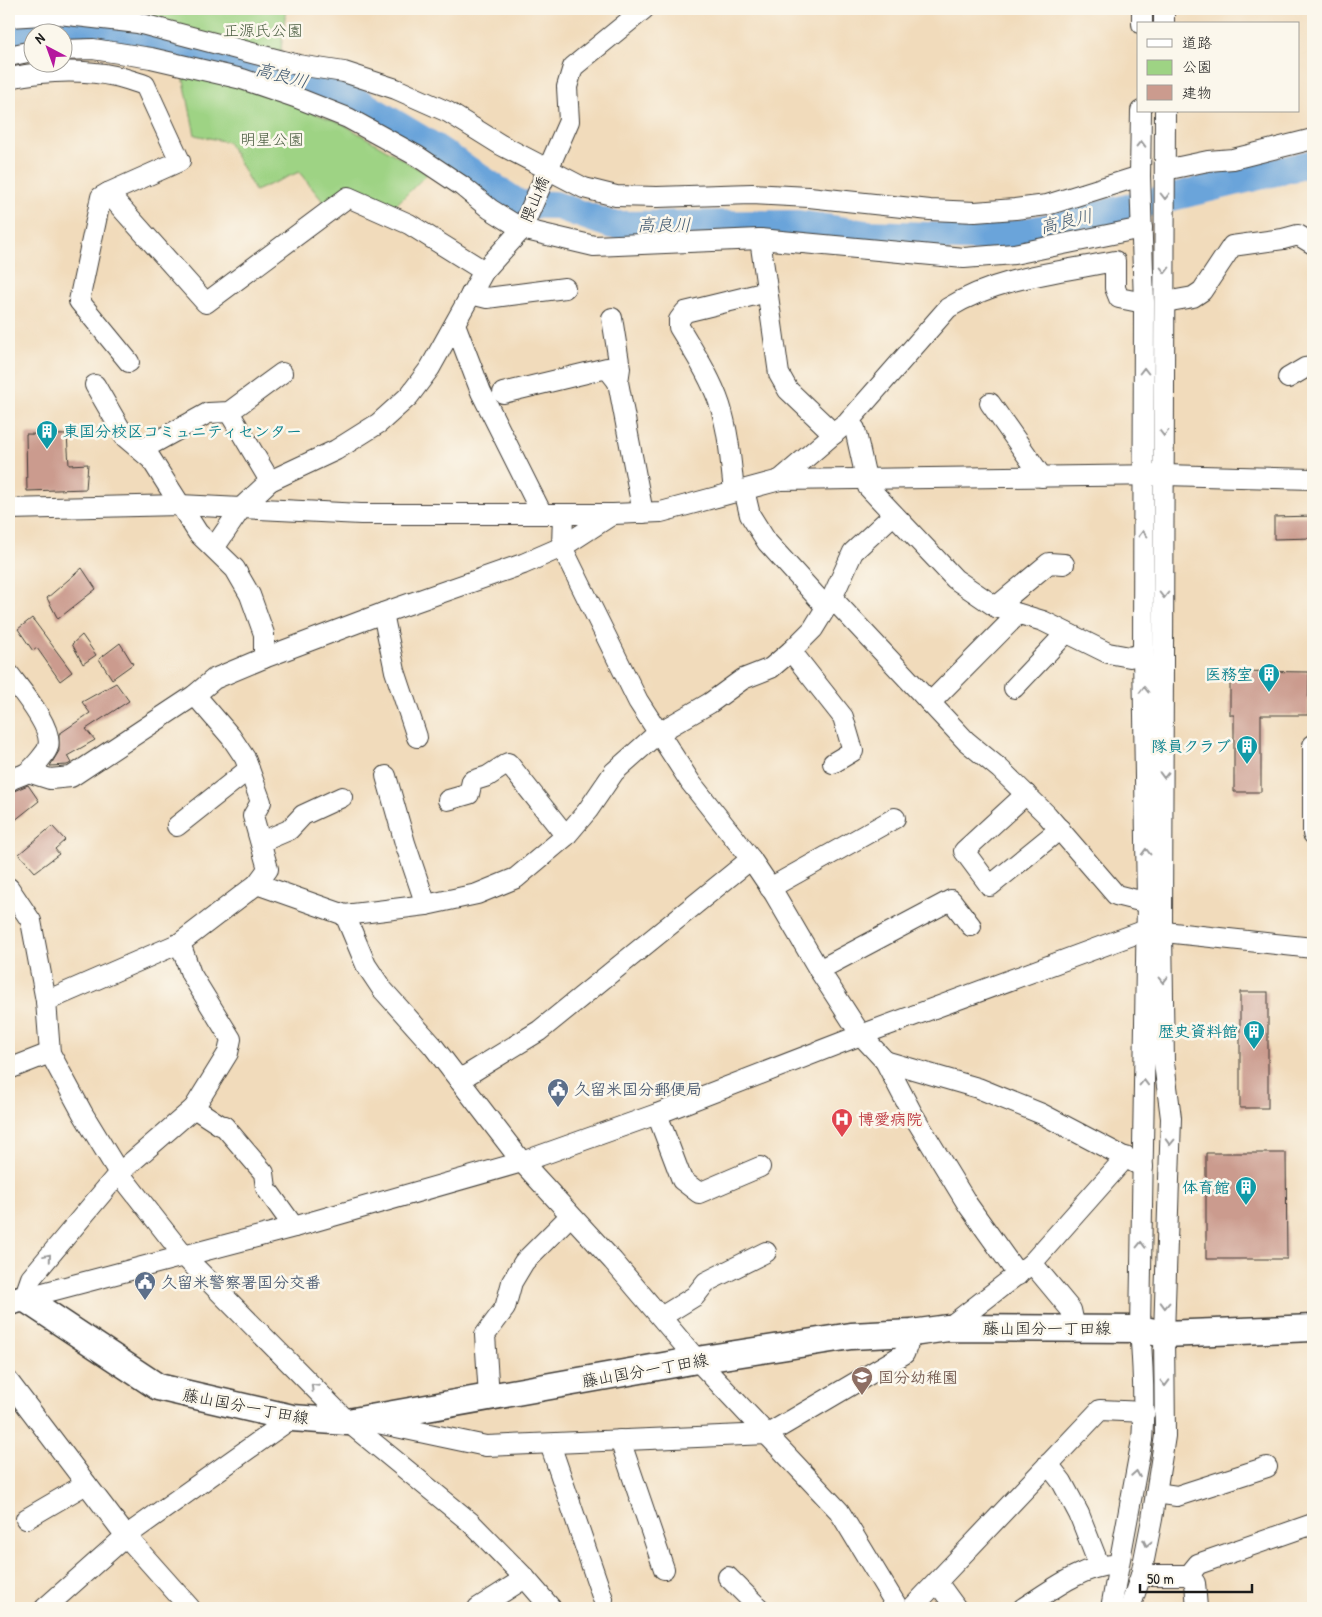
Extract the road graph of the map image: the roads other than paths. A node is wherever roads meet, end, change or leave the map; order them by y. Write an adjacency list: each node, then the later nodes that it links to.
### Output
1 (644, 9): 14 (street, 隈山橋)
2 (1142, 9): 5 (street)
3 (1164, 9): 6 (street)
4 (9, 17): 14 (street)
5 (1142, 22)
6 (1164, 22)
7 (72, 50): 19 (street)
8 (22, 53): 9 (street)
9 (9, 56)
10 (9, 78): 17 (street)
11 (1141, 112): 16 (street, one-way to 11)
12 (1165, 112): 15 (street)
13 (1313, 140): 15 (street)
14 (547, 168): 16 (street); 19 (street, 隈山橋)
15 (1166, 170): 26 (street, one-way to 26)
16 (1140, 176): 18 (street)
17 (108, 193): 22 (street); 30 (street)
18 (1142, 228): 21 (street); 27 (street)
19 (522, 229): 21 (street); 22 (street, 隈山橋)
20 (1308, 237): 26 (street)
21 (760, 239): 24 (street)
22 (484, 271): 25 (street, 隈山橋)
23 (565, 288): 25 (street)
24 (767, 292): 39 (street); 48 (street)
25 (471, 294): 29 (street, 隈山橋)
26 (1165, 302): 41 (street, one-way to 41)
27 (1144, 303): 39 (street); 42 (street, one-way to 27)
28 (612, 318): 34 (street)
29 (455, 324): 47 (street, 隈山橋); 53 (street)
30 (130, 362)
31 (1313, 367): 33 (street)
32 (282, 373): 38 (street)
33 (1288, 378)
34 (618, 382): 36 (street); 52 (street)
35 (95, 385): 40 (street)
36 (504, 393)
37 (990, 403): 43 (street)
38 (229, 412): 40 (street); 47 (street)
39 (841, 428): 44 (street); 45 (street)
40 (141, 450): 49 (street)
41 (1164, 475): 42 (street); 46 (street); 97 (street, one-way to 97)
42 (1143, 476): 43 (street); 66 (street, one-way to 42)
43 (1042, 477): 44 (street)
44 (866, 479): 45 (street); 56 (street)
45 (780, 480): 48 (street)
46 (1313, 480)
47 (270, 481): 50 (street, 隈山橋)
48 (739, 491): 52 (street); 60 (street)
49 (180, 505): 50 (street); 51 (street); 58 (street)
50 (242, 507): 53 (street); 58 (street, 隈山橋)
51 (9, 509)
52 (644, 513): 55 (street)
53 (542, 514): 54 (street)
54 (563, 514): 55 (street); 57 (street)
55 (613, 514): 57 (street)
56 (893, 515): 60 (street); 61 (street)
57 (562, 547): 62 (street); 72 (street)
58 (214, 548): 67 (street)
59 (1064, 564): 61 (street)
60 (829, 602): 65 (street); 71 (street)
61 (996, 607): 63 (street)
62 (383, 613): 67 (street); 73 (street)
63 (1018, 614): 64 (street); 71 (street)
64 (1066, 633): 66 (street); 69 (street)
65 (791, 651): 72 (street); 75 (street)
66 (1143, 652): 93 (street, one-way to 66)
67 (264, 658): 70 (street)
68 (9, 674): 77 (street)
69 (1014, 688)
70 (195, 695): 76 (street); 77 (street)
71 (930, 703): 80 (street)
72 (658, 733): 87 (street); 89 (street)
73 (418, 737)
74 (1313, 745): 86 (street)
75 (833, 763)
76 (249, 769): 84 (street); 88 (street)
77 (28, 772): 79 (street)
78 (386, 776): 94 (street)
79 (9, 781)
80 (1026, 794): 85 (street); 85 (street)
81 (342, 797): 88 (street)
82 (448, 800): 87 (street)
83 (895, 818): 92 (street)
84 (177, 826)
85 (1060, 829): 93 (street)
86 (1313, 834)
87 (566, 836): 94 (street)
88 (260, 842): 90 (street)
89 (751, 858): 92 (street); 106 (street)
90 (256, 884): 95 (street); 98 (street)
91 (9, 888): 101 (street)
92 (770, 888): 100 (street)
93 (1147, 901): 97 (street)
94 (426, 905): 95 (street)
95 (345, 914): 106 (street)
96 (971, 926): 100 (street)
97 (1154, 931): 99 (street); 102 (street); 110 (street, one-way to 97); 123 (street, one-way to 123)
98 (180, 943): 101 (street); 107 (street)
99 (1313, 948)
100 (819, 970): 102 (street)
101 (46, 1001): 103 (street)
102 (860, 1035): 104 (street); 108 (street)
103 (50, 1053): 105 (street); 112 (street)
104 (885, 1062): 110 (street); 117 (street)
105 (9, 1069)
106 (459, 1080): 109 (street)
107 (194, 1108): 112 (street); 114 (street)
108 (657, 1114): 109 (street); 111 (street)
109 (522, 1162): 113 (street); 114 (street)
110 (1134, 1162): 117 (street); 123 (street, one-way to 110)
111 (760, 1167)
112 (118, 1173): 116 (street); 118 (street, one-way to 112)
113 (570, 1216): 119 (street); 127 (street)
114 (294, 1227): 116 (street)
115 (766, 1252): 119 (street)
116 (184, 1256): 118 (street); 130 (street, one-way to 116)
117 (1025, 1269): 120 (street); 121 (street)
118 (16, 1300): 129 (main road, 藤山国分一丁田線)
119 (661, 1316): 125 (street)
120 (948, 1328): 121 (main road, 藤山国分一丁田線); 124 (main road, 藤山国分一丁田線)
121 (1075, 1328): 123 (main road, 藤山国分一丁田線)
122 (1313, 1328): 123 (main road, 藤山国分一丁田線)
123 (1152, 1331): 128 (street); 137 (street, one-way to 137)
124 (912, 1333): 125 (main road, 藤山国分一丁田線); 131 (street)
125 (697, 1360): 127 (main road, 藤山国分一丁田線); 131 (street)
126 (9, 1382): 136 (street)
127 (489, 1398): 130 (main road, 藤山国分一丁田線)
128 (1145, 1412): 134 (street); 141 (street, one-way to 128)
129 (292, 1418): 130 (main road, 藤山国分一丁田線); 140 (street)
130 (356, 1421): 133 (street); 146 (street)
131 (768, 1434): 132 (street); 155 (street)
132 (620, 1440): 133 (street); 143 (street)
133 (550, 1444): 149 (street)
134 (1048, 1464): 142 (street); 148 (street)
135 (1267, 1467): 137 (street)
136 (86, 1484): 138 (street); 140 (street)
137 (1156, 1493): 144 (street, one-way to 144)
138 (26, 1519)
139 (1313, 1524): 145 (street)
140 (126, 1536): 150 (street); 151 (street)
141 (1120, 1564): 142 (street); 159 (street)
142 (1100, 1566): 158 (street)
143 (664, 1569)
144 (1140, 1575): 145 (street); 160 (street)
145 (1190, 1575): 161 (street)
146 (524, 1578): 152 (street); 153 (street)
147 (728, 1578): 154 (street)
148 (936, 1582): 156 (street); 157 (street)
149 (603, 1599)
150 (45, 1608)
151 (190, 1608)
152 (478, 1608)
153 (551, 1608)
154 (759, 1608)
155 (898, 1608)
156 (912, 1608)
157 (956, 1608)
158 (1023, 1608)
159 (1111, 1608)
160 (1130, 1608)
161 (1197, 1608)

